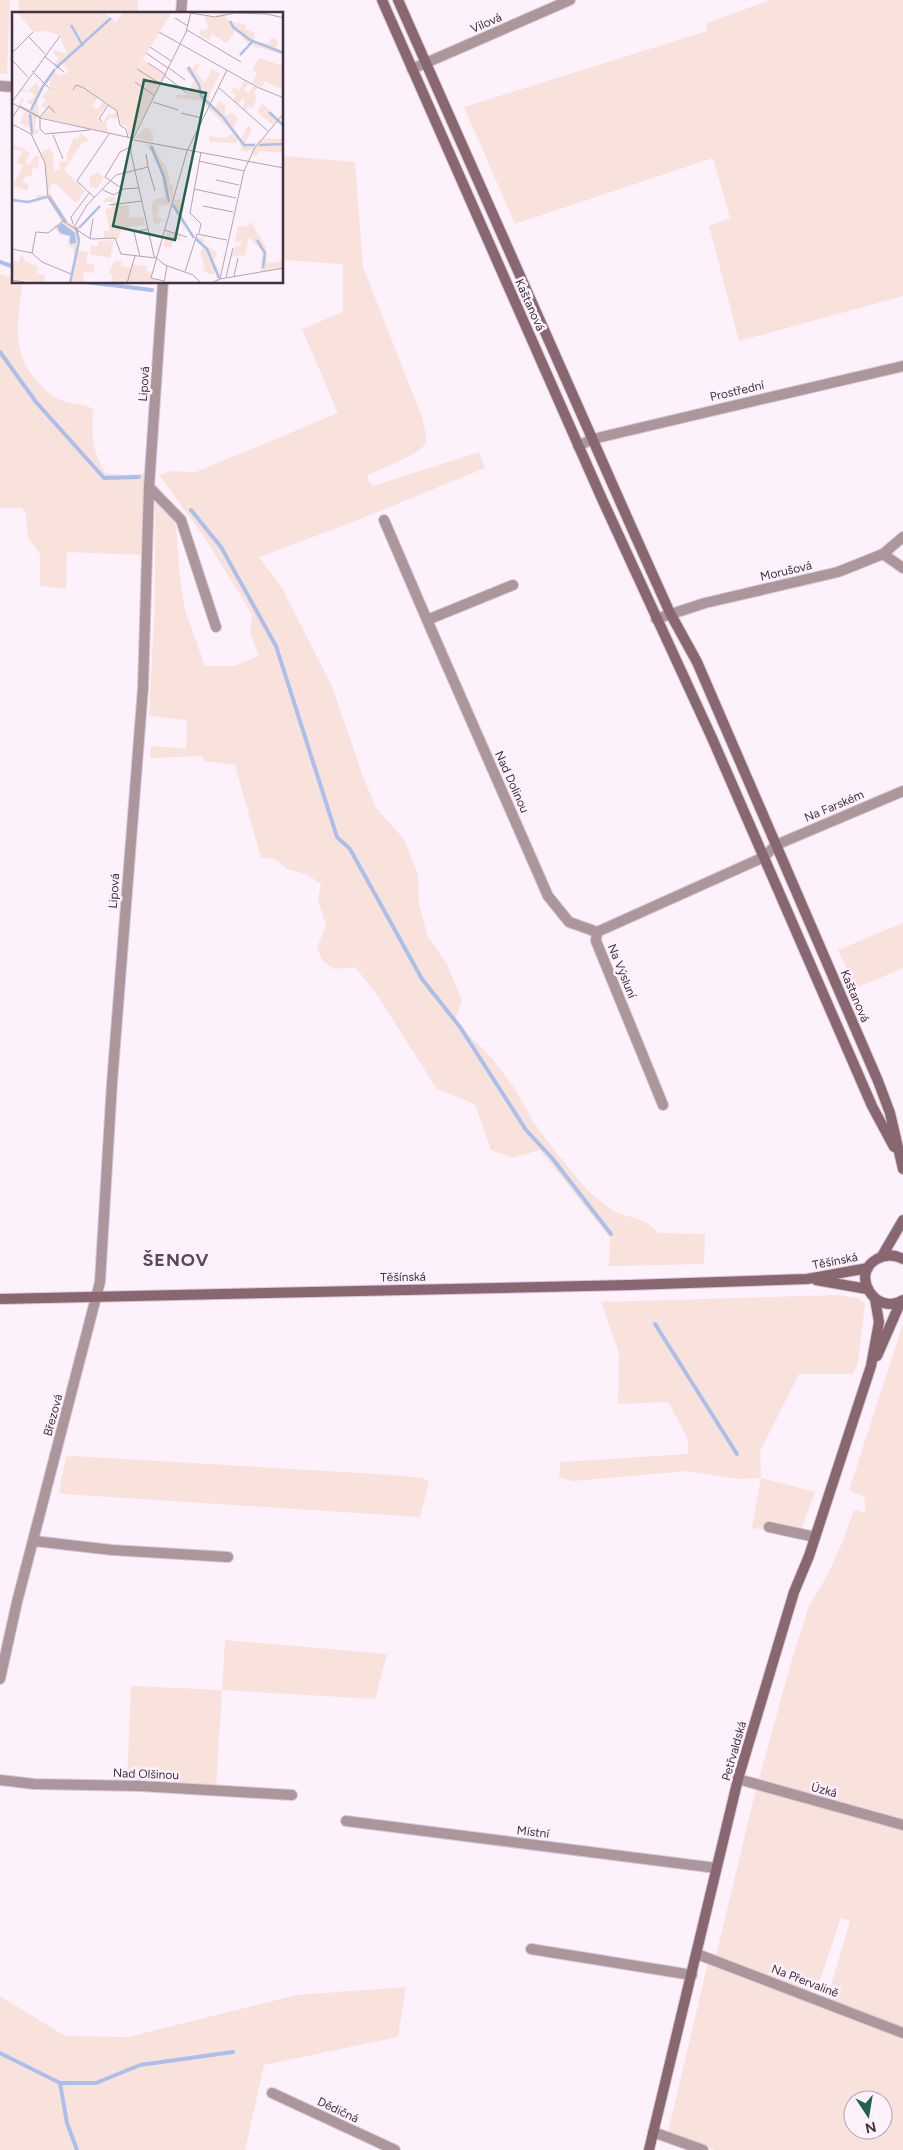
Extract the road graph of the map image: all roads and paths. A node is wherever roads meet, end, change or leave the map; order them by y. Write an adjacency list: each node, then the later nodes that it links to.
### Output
1 (382, 0): 5 (main road, Kaštanová)
2 (398, 0): 4 (main road, Kaštanová)
3 (570, 0): 4 (street, Vilová)
4 (427, 63): 5 (street, Vilová); 8 (main road, Kaštanová)
5 (412, 69): 9 (main road, Kaštanová)
6 (163, 284): 10 (street, Lipová)
7 (903, 366): 8 (street, Prostřední)
8 (593, 439): 9 (street, Prostřední); 16 (main road, Kaštanová)
9 (578, 446): 17 (main road, Kaštanová)
10 (149, 487): 19 (street); 32 (street, Lipová)
11 (384, 520): 18 (street, Nad Dolinou)
12 (903, 537): 13 (street, Morušová)
13 (883, 554): 14 (street); 16 (street, Morušová)
14 (903, 568)
15 (513, 585): 18 (street)
16 (670, 613): 17 (street); 21 (main road, Kaštanová)
17 (656, 619): 22 (main road, Kaštanová)
18 (427, 620): 23 (street, Nad Dolinou)
19 (216, 628)
20 (903, 791): 21 (street, Na Farském)
21 (776, 845): 22 (street); 25 (main road, Kaštanová)
22 (764, 857): 23 (street, Na Výsluní); 25 (main road, Kaštanová)
23 (597, 932): 24 (street, Na Výsluní)
24 (663, 1105)
25 (902, 1162)
26 (903, 1220): 27 (main road)
27 (882, 1256): 28 (main road); 29 (main road)
28 (903, 1259)
29 (868, 1268): 30 (main road, Těšínská); 31 (main road)
30 (807, 1279): 31 (main road, Těšínská); 32 (main road, Těšínská)
31 (867, 1289): 34 (main road)
32 (97, 1297): 33 (main road, Těšínská); 39 (street, Březová)
33 (0, 1299)
34 (875, 1299): 35 (main road); 36 (main road, Petřvaldská)
35 (902, 1301): 36 (main road, Petřvaldská)
36 (871, 1366): 38 (main road, Petřvaldská)
37 (769, 1528): 38 (street)
38 (815, 1537): 42 (main road, Petřvaldská)
39 (34, 1540): 40 (street); 41 (street, Březová)
40 (228, 1557)
41 (0, 1678)
42 (738, 1779): 46 (street, Úzká); 47 (main road, Petřvaldská)
43 (0, 1780): 44 (street, Nad Olšinou)
44 (292, 1795)
45 (346, 1821): 47 (street, Místní)
46 (903, 1824)
47 (716, 1868): 49 (main road, Petřvaldská)
48 (531, 1949): 50 (street)
49 (697, 1954): 50 (main road, Petřvaldská); 51 (street, Na Přervalině)
50 (692, 1975): 53 (main road, Petřvaldská)
51 (903, 2033)
52 (272, 2093): 54 (street, Dědičná)
53 (653, 2132): 55 (main road, Petřvaldská); 56 (street)
54 (395, 2150)
55 (649, 2150)
56 (703, 2150)

